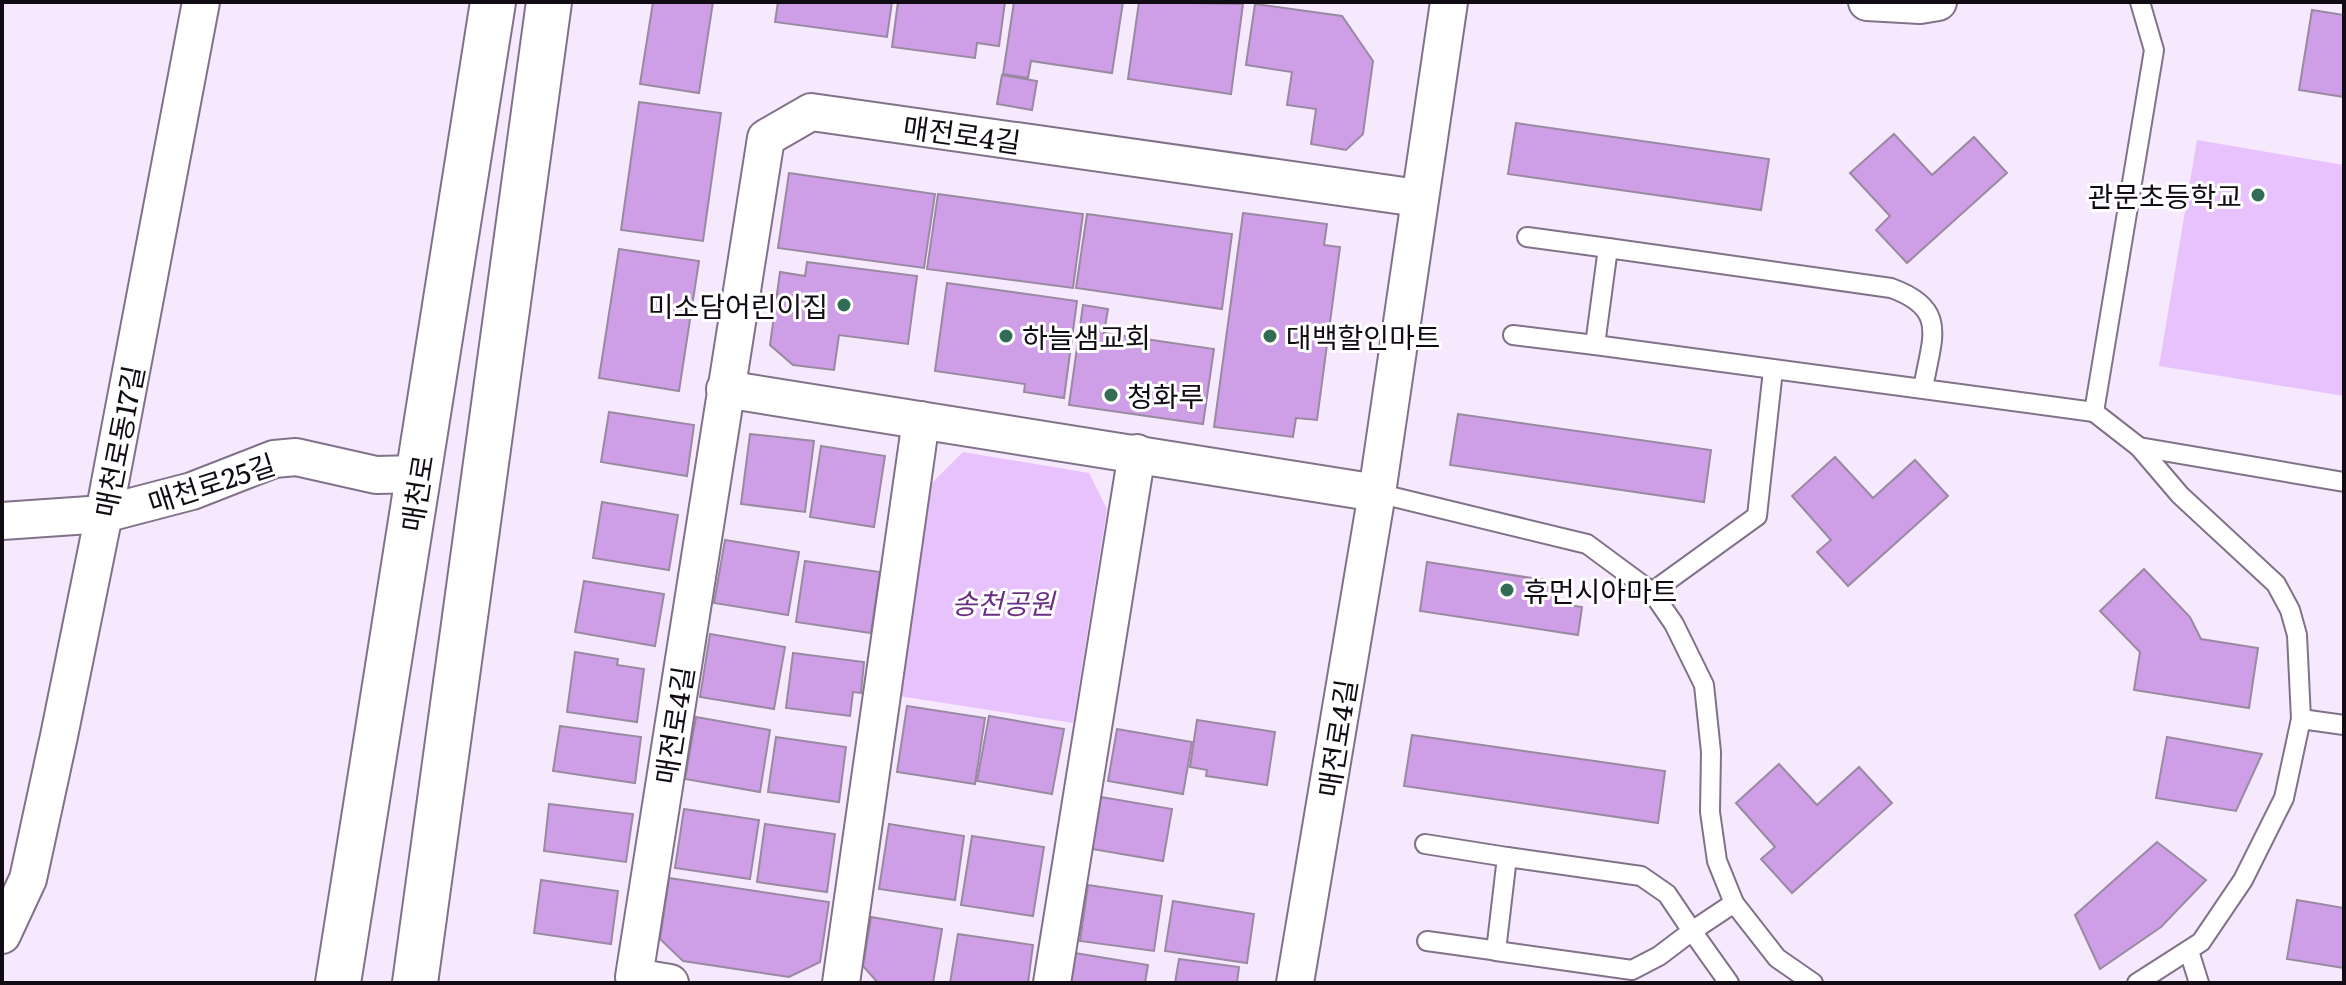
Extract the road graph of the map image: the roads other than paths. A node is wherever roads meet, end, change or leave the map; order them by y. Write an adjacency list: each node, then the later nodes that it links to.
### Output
1 (201, 2): 23 (street, 매천로동17길)
2 (493, 2): 20 (main road, 매천로)
3 (549, 2): 38 (main road)
4 (1449, 2): 8 (street, 매전로4길)
5 (1867, 2): 6 (street)
6 (1938, 2)
7 (2140, 2): 16 (lane)
8 (1418, 198): 14 (street, 매전로4길); 22 (street, 매전로4길)
9 (1527, 237): 10 (lane)
10 (1608, 248): 12 (lane); 15 (lane)
11 (1513, 335): 12 (lane)
12 (1595, 345): 13 (lane)
13 (1773, 370): 15 (lane); 25 (lane)
14 (725, 389): 17 (street); 39 (street, 매전로4길)
15 (1923, 389): 16 (lane)
16 (2094, 412): 18 (lane)
17 (921, 420): 19 (street); 40 (street)
18 (2139, 447): 21 (lane); 26 (lane)
19 (1137, 453): 22 (street); 41 (street)
20 (419, 474): 23 (street, 매천로25길); 37 (main road, 매천로)
21 (2344, 482)
22 (1377, 493): 25 (lane); 42 (street, 매전로4길)
23 (104, 514): 24 (street, 매천로25길); 30 (street, 매천로동17길)
24 (2, 521)
25 (1652, 592): 31 (lane)
26 (2301, 719): 27 (lane); 36 (lane)
27 (2344, 725)
28 (1425, 844): 29 (lane)
29 (1507, 857): 32 (lane); 35 (lane)
30 (15, 875): 33 (street, 매천로동17길)
31 (1734, 903): 32 (lane); 44 (lane)
32 (1692, 931): 35 (lane); 43 (lane)
33 (2, 935)
34 (1427, 941): 35 (lane)
35 (1499, 951)
36 (2189, 951): 45 (lane); 46 (lane)
37 (341, 963)
38 (415, 983)
39 (670, 983)
40 (841, 983)
41 (1052, 983)
42 (1295, 983)
43 (1729, 983)
44 (1813, 983)
45 (2137, 983)
46 (2199, 983)

